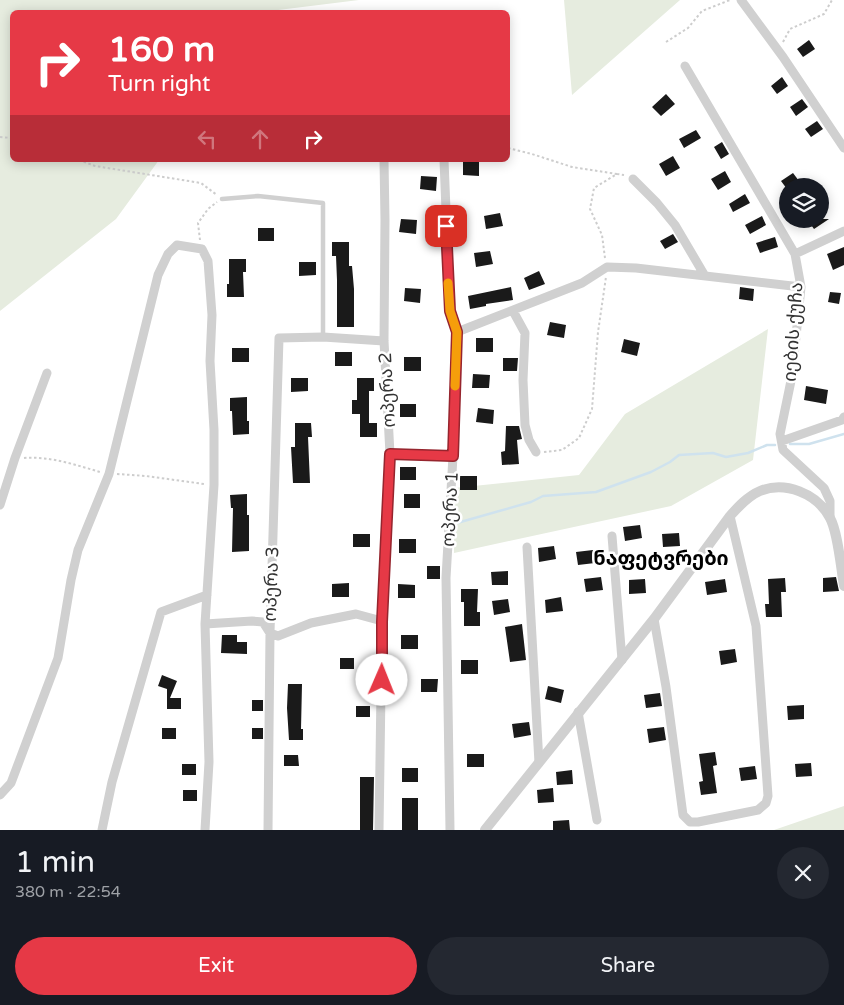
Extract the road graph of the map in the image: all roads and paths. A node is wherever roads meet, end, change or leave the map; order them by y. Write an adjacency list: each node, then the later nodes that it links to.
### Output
1 (730, 0): 4 (path)
2 (741, 0): 5 (street)
3 (832, 0): 5 (path)
4 (666, 42)
5 (778, 51): 8 (street)
6 (685, 66): 17 (street, იების ქუჩა)
7 (510, 148): 12 (path)
8 (844, 148)
9 (84, 162): 14 (path)
10 (384, 162): 24 (street, ოპერა 2)
11 (444, 162): 22 (street, ოპერა 1)
12 (617, 174): 13 (path); 18 (path)
13 (633, 179): 19 (street)
14 (222, 199): 16 (path); 23 (lane)
15 (844, 231): 17 (street)
16 (202, 249): 37 (street); 45 (street)
17 (795, 254): 20 (street, იების ქუჩა)
18 (607, 266): 19 (street); 21 (street); 28 (path)
19 (705, 276): 20 (street)
20 (801, 287): 27 (street, იების ქუჩა)
21 (513, 310): 22 (street); 28 (street)
22 (457, 332): 30 (street, ოპერა 1)
23 (323, 337): 24 (street); 41 (street, ოპერა 3)
24 (384, 341): 29 (street, ოპერა 2)
25 (47, 373): 31 (street)
26 (844, 418): 27 (street)
27 (782, 441): 33 (street)
28 (536, 452)
29 (390, 454): 30 (street); 39 (street, ოპერა 2)
30 (453, 456): 51 (street, ოპერა 1)
31 (0, 505)
32 (730, 516): 33 (street); 38 (street); 38 (street)
33 (830, 518): 36 (street)
34 (612, 536): 42 (street)
35 (527, 548): 44 (street)
36 (844, 586)
37 (207, 595): 40 (street); 47 (street)
38 (654, 619): 42 (street)
39 (382, 622): 41 (street); 50 (street, ოპერა 2)
40 (205, 624): 41 (street); 48 (street)
41 (270, 633): 49 (street, ოპერა 3)
42 (622, 660): 43 (street)
43 (578, 712): 44 (street); 46 (street)
44 (539, 763): 52 (street)
45 (0, 795)
46 (597, 820)
47 (102, 830)
48 (205, 830)
49 (268, 830)
50 (379, 830)
51 (450, 830)
52 (485, 830)

